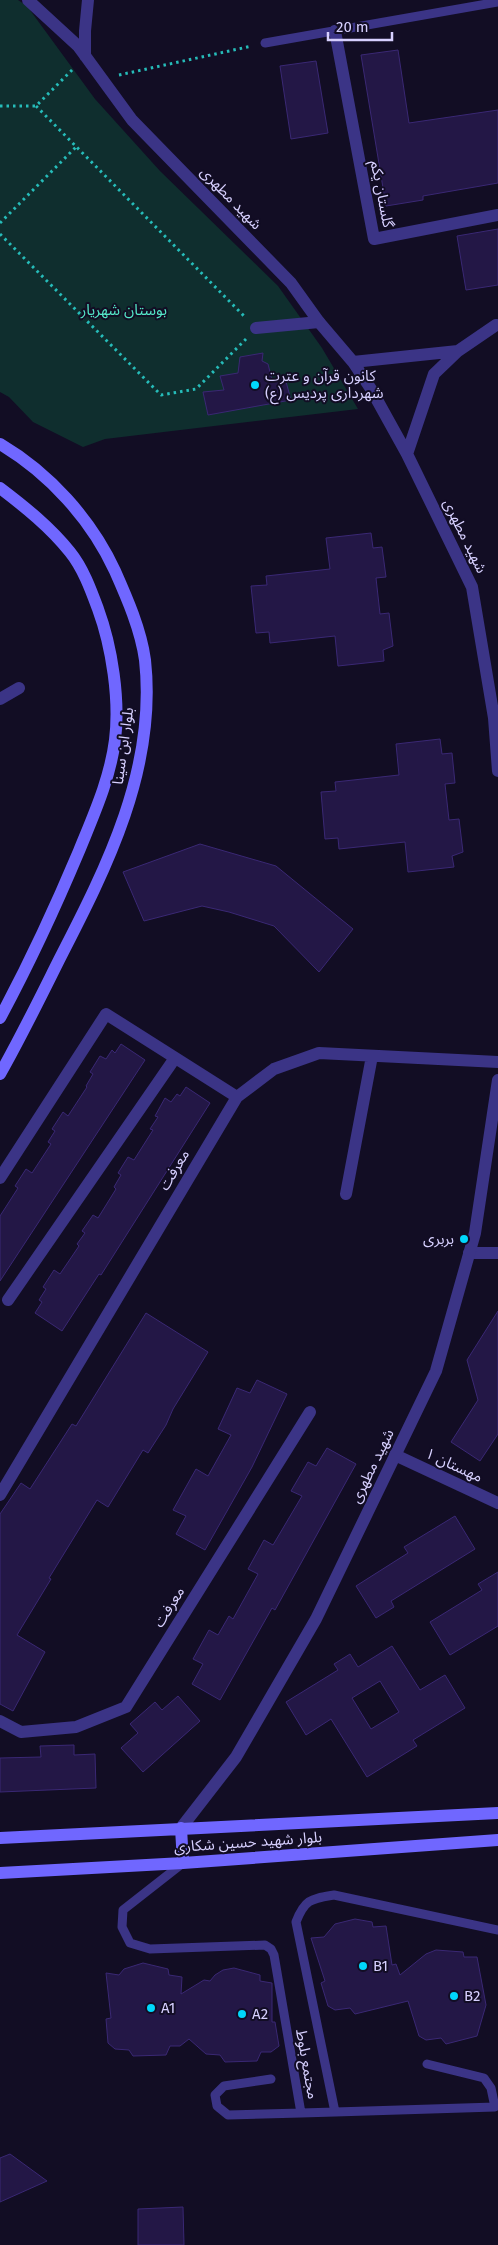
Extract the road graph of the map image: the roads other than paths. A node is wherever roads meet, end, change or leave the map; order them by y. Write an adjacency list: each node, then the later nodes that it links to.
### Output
1 (28, 0): 6 (street, شهید مطهری)
2 (88, 0): 6 (street)
3 (498, 2): 4 (lane)
4 (335, 31): 5 (lane); 7 (street, گلستان یکم)
5 (265, 44)
6 (86, 56): 8 (street, شهید مطهری)
7 (498, 215)
8 (319, 322): 10 (street); 12 (street, شهید مطهری)
9 (497, 325): 11 (street)
10 (256, 328)
11 (458, 352): 12 (street); 14 (street)
12 (353, 362): 14 (street, شهید مطهری)
13 (0, 444): 23 (main road, بلوار ابن سینا)
14 (407, 454): 18 (street, شهید مطهری)
15 (0, 488): 19 (main road, بلوار ابن سینا)
16 (19, 688): 17 (street)
17 (0, 699)
18 (498, 771)
19 (0, 1018)
20 (372, 1056): 22 (street, معرفت); 25 (street, معرفت); 27 (street)
21 (175, 1058): 25 (street); 26 (street); 30 (street)
22 (498, 1062)
23 (0, 1074)
24 (498, 1080): 28 (street, شهید مطهری)
25 (236, 1098): 33 (street, معرفت)
26 (0, 1178)
27 (346, 1194)
28 (469, 1253): 29 (street); 32 (street, شهید مطهری)
29 (498, 1253)
30 (8, 1300)
31 (310, 1412): 35 (street, معرفت)
32 (395, 1456): 34 (street, مهستان ۱); 37 (street, شهید مطهری)
33 (0, 1495)
34 (498, 1503)
35 (0, 1722)
36 (498, 1813): 37 (main road, بلوار شهید حسین شکاری)
37 (181, 1828): 38 (main road, بلوار شهید حسین شکاری); 40 (main road)
38 (0, 1838)
39 (498, 1840): 40 (main road, بلوار شهید حسین شکاری)
40 (183, 1863): 41 (main road, بلوار شهید حسین شکاری); 47 (lane, مجتمع بلوط)
41 (1, 1874)
42 (498, 1930): 46 (lane, مجتمع بلوط)
43 (426, 2064): 45 (lane)
44 (271, 2079): 47 (lane)
45 (497, 2107): 46 (lane)
46 (335, 2112): 47 (lane, مجتمع بلوط)
47 (301, 2113)

